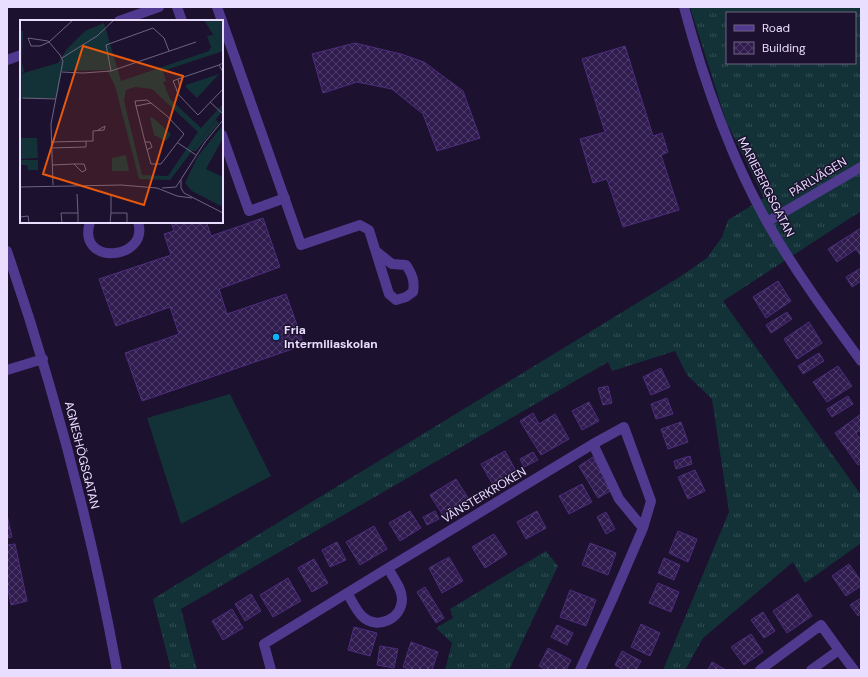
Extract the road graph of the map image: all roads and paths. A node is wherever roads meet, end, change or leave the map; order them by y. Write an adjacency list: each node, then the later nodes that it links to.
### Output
1 (159, 7): 5 (street)
2 (177, 7): 6 (street)
3 (217, 7): 7 (street)
4 (684, 7): 14 (street, MARIEBERGSGATAN)
5 (122, 20)
6 (182, 20)
7 (222, 20)
8 (223, 24): 13 (street)
9 (20, 55): 10 (street)
10 (7, 60)
11 (223, 138): 13 (street)
12 (861, 167): 14 (street, PÄRLVÄGEN)
13 (285, 198): 18 (street)
14 (767, 222): 20 (street, MARIEBERGSGATAN)
15 (90, 223): 16 (street)
16 (138, 223)
17 (7, 251): 19 (street, AGNESHÖGSGATAN)
18 (377, 252): 18 (street)
19 (43, 359): 21 (street); 27 (street, AGNESHÖGSGATAN)
20 (861, 361)
21 (7, 370)
22 (593, 444): 23 (street); 23 (street, VÄNSTERKROKEN); 24 (street, VÄNSTERKROKEN)
23 (643, 528): 29 (street, VÄNSTERKROKEN)
24 (388, 568): 25 (street, VÄNSTERKROKEN); 25 (street)
25 (347, 593): 28 (street, VÄNSTERKROKEN)
26 (839, 650): 30 (street); 31 (street); 32 (street)
27 (117, 670)
28 (271, 670)
29 (580, 670)
30 (761, 670)
31 (811, 670)
32 (854, 670)

